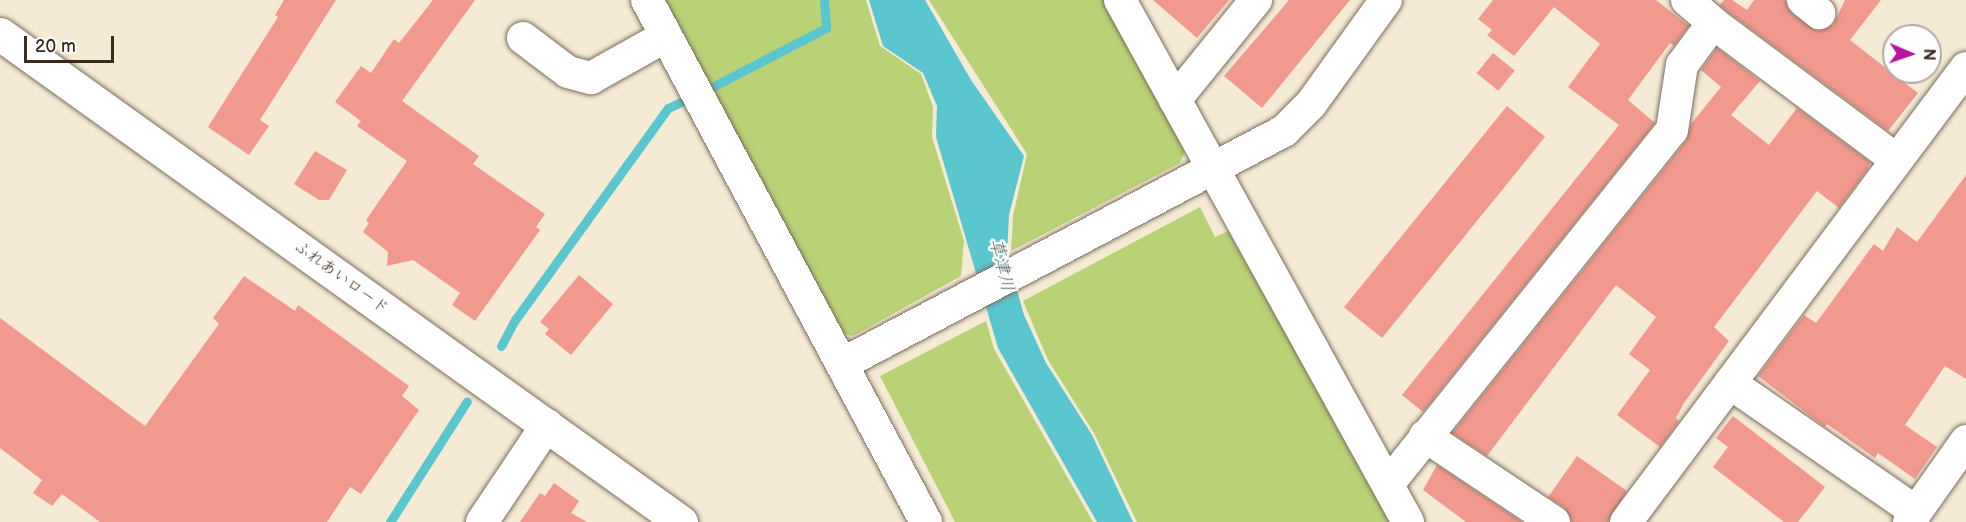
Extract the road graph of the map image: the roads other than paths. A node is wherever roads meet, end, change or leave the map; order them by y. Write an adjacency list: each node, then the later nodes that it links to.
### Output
1 (647, 0): 8 (street)
2 (1120, 0): 11 (street)
3 (1256, 0): 11 (street)
4 (1386, 0): 13 (street)
5 (1687, 0): 6 (street)
6 (1713, 24): 12 (street); 17 (street)
7 (0, 34): 16 (street, ふれあいロード)
8 (666, 36): 9 (street); 14 (street)
9 (523, 38)
10 (1966, 68): 12 (street)
11 (1175, 100): 13 (street)
12 (1897, 160): 15 (street)
13 (1199, 174): 14 (street); 19 (street)
14 (842, 364): 23 (street)
15 (1730, 383): 20 (street); 26 (street)
16 (547, 425): 21 (street); 22 (street, ふれあいロード)
17 (1425, 436): 19 (street); 25 (street)
18 (1966, 441): 20 (street)
19 (1389, 483): 24 (street)
20 (1912, 517)
21 (482, 522)
22 (681, 522)
23 (926, 522)
24 (1408, 522)
25 (1554, 522)
26 (1626, 522)

